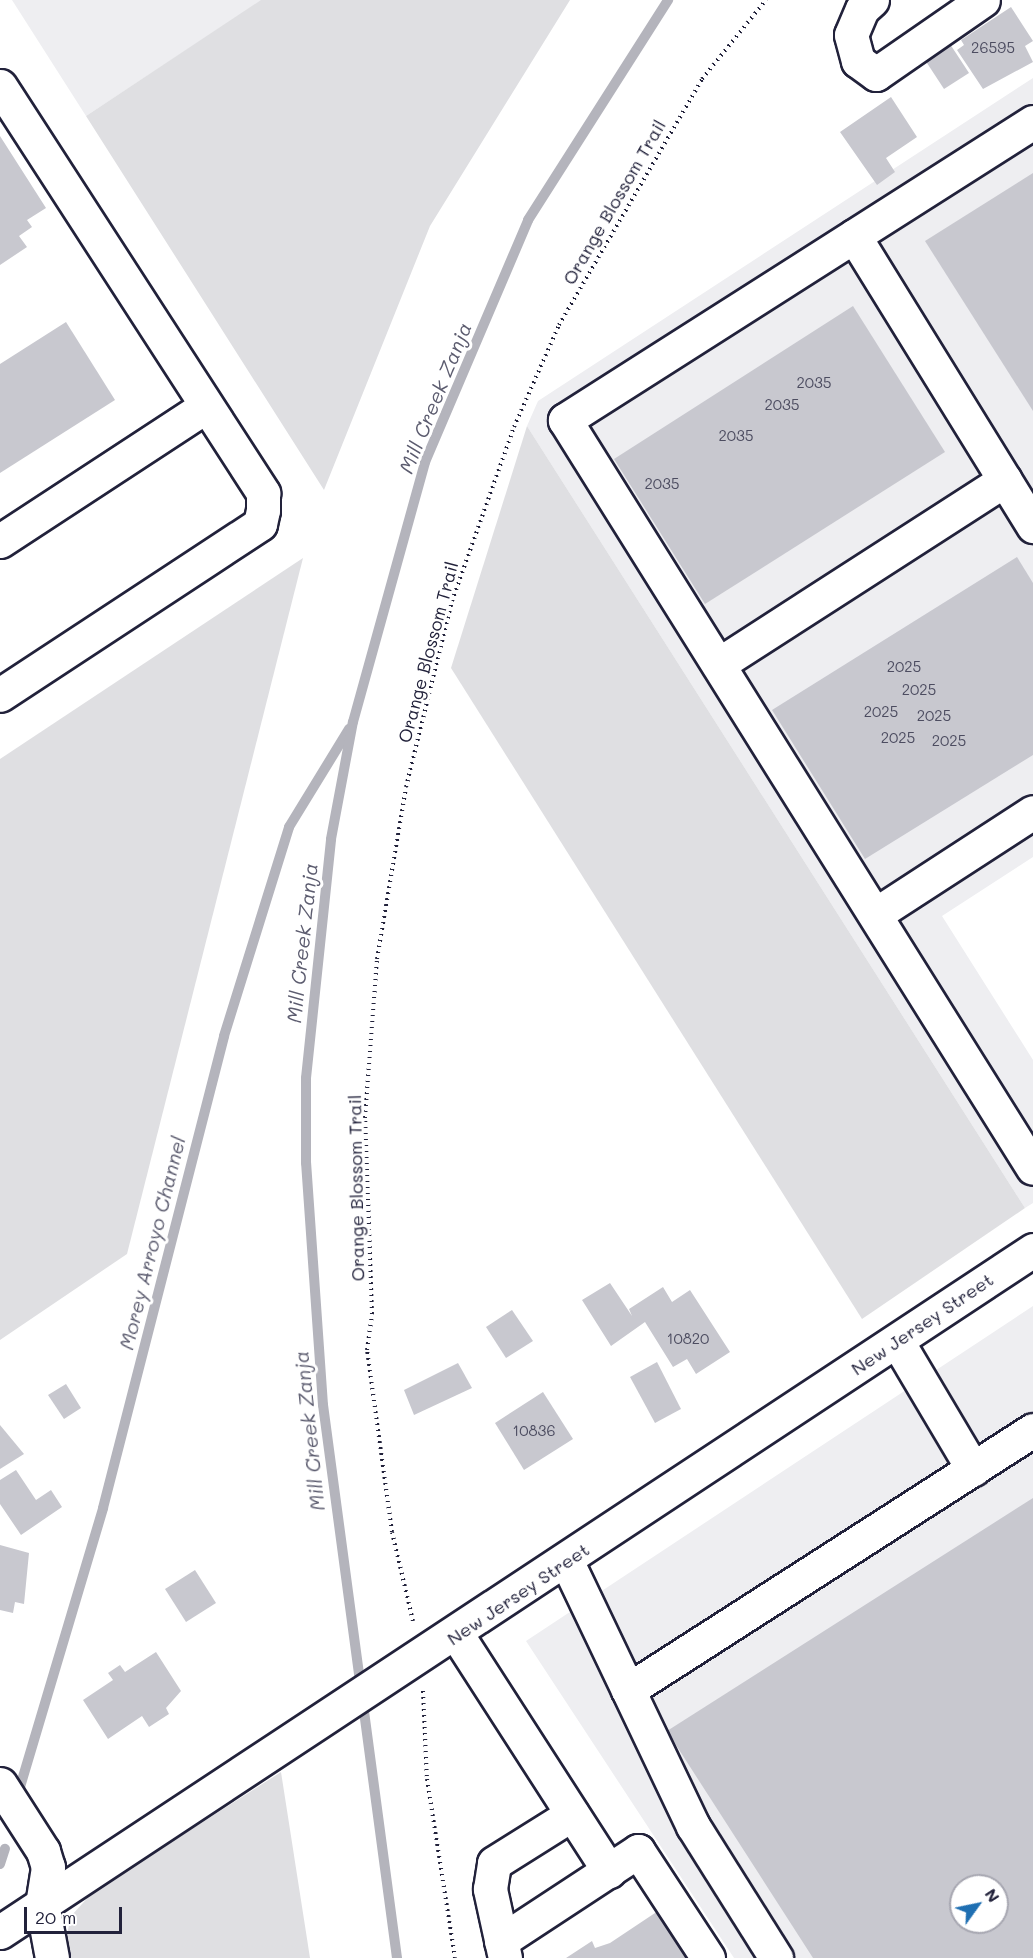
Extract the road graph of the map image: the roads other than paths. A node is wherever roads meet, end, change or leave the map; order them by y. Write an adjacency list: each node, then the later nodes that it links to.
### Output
1 (872, 0): 2 (street)
2 (983, 0)
3 (0, 86): 6 (street)
4 (1033, 122): 5 (street)
5 (854, 236): 7 (street); 10 (street)
6 (207, 406): 9 (street); 11 (street)
7 (1005, 480): 8 (street); 10 (street)
8 (1033, 526)
9 (0, 541)
10 (719, 664): 13 (street)
11 (0, 695)
12 (1033, 812): 13 (street)
13 (876, 914): 14 (street)
14 (1033, 1168)
15 (1033, 1250): 16 (street, New Jersey Street)
16 (897, 1341): 18 (street); 19 (street, New Jersey Street)
17 (1033, 1430): 18 (street)
18 (973, 1469): 21 (street)
19 (567, 1562): 20 (street, New Jersey Street); 21 (street)
20 (457, 1635): 23 (street); 25 (street, New Jersey Street)
21 (628, 1690): 30 (street)
22 (0, 1784): 25 (street)
23 (572, 1814): 24 (street); 27 (street)
24 (609, 1871): 27 (street); 29 (street)
25 (42, 1904): 26 (street, New Jersey Street); 28 (street)
26 (0, 1932)
27 (503, 1950)
28 (52, 1958)
29 (708, 1958)
30 (776, 1958)

